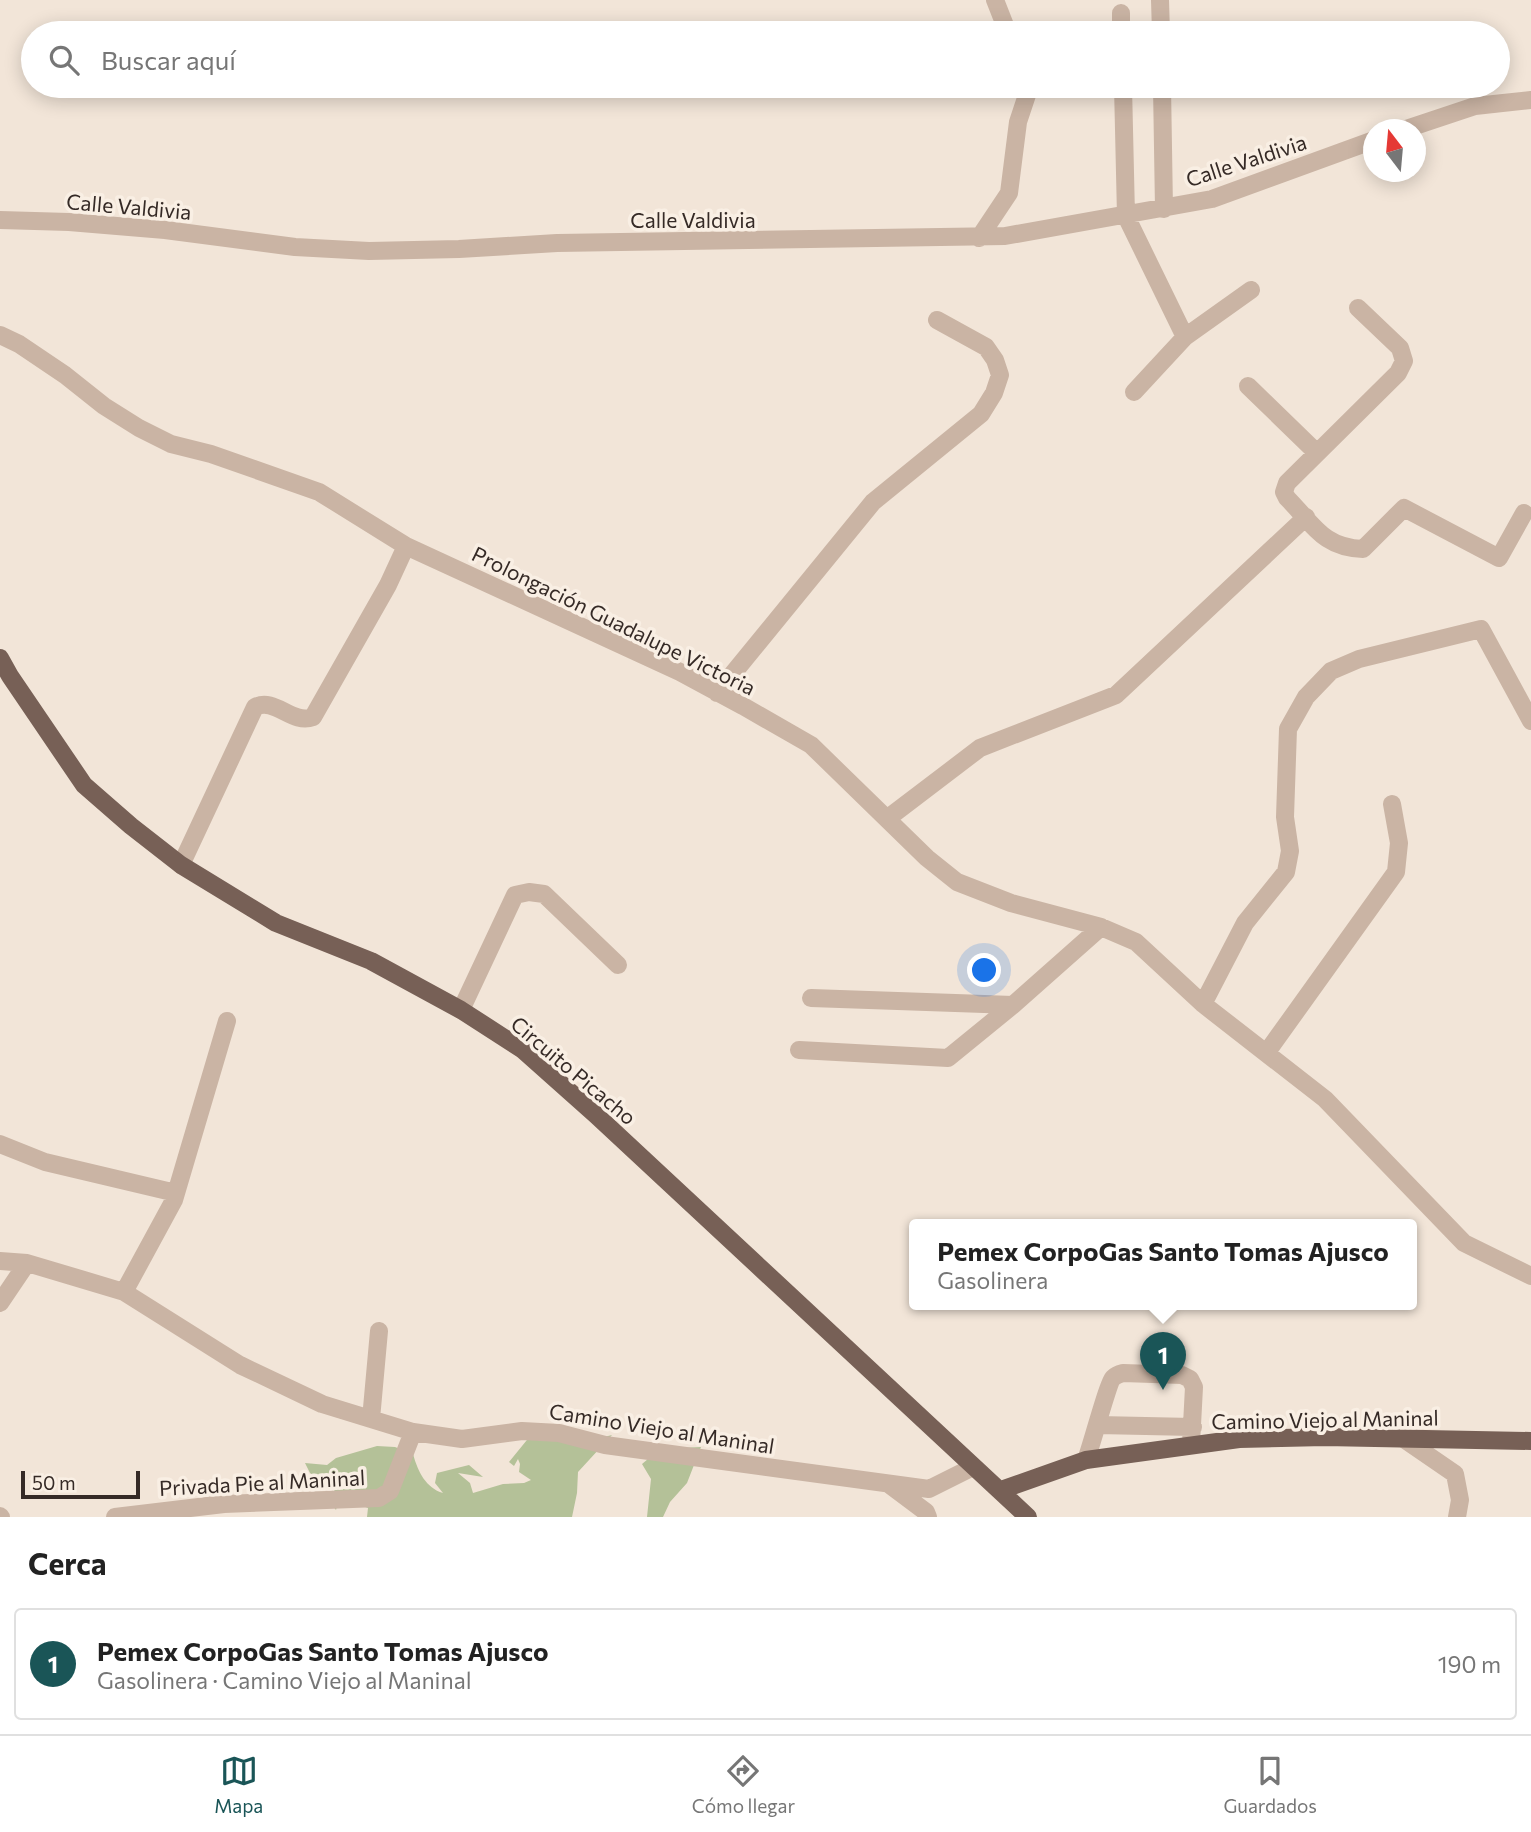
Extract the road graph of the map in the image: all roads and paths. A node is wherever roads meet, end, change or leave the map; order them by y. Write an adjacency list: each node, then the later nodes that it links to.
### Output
1 (995, 0): 4 (street)
2 (1160, 0): 6 (street)
3 (1121, 13): 5 (street)
4 (1004, 21)
5 (1121, 21)
6 (1161, 21)
7 (1026, 98): 16 (street)
8 (1123, 98): 14 (street)
9 (1162, 98): 13 (street)
10 (1531, 100): 11 (street)
11 (1426, 122)
12 (1363, 144): 13 (street, Calle Valdivia)
13 (1164, 209): 14 (street, Calle Valdivia)
14 (1126, 216): 16 (street, Calle Valdivia); 21 (street)
15 (0, 220): 16 (street, Calle Valdivia)
16 (979, 238)
17 (1251, 290): 21 (street)
18 (1358, 309): 24 (street)
19 (937, 320): 29 (street)
20 (0, 335): 27 (street, Prolongación Guadalupe Victoria)
21 (1185, 337): 23 (street)
22 (1248, 386): 24 (street)
23 (1134, 392)
24 (1317, 453): 26 (street)
25 (1524, 513): 26 (street)
26 (1306, 517): 32 (street)
27 (406, 546): 29 (street, Prolongación Guadalupe Victoria); 33 (street)
28 (0, 658): 33 (main road, Circuito Picacho)
29 (717, 693): 32 (street, Prolongación Guadalupe Victoria)
30 (1531, 721): 37 (street)
31 (1392, 804): 42 (street)
32 (888, 818): 34 (street, Prolongación Guadalupe Victoria)
33 (181, 864): 39 (main road, Circuito Picacho)
34 (1101, 927): 37 (street, Prolongación Guadalupe Victoria); 38 (street)
35 (618, 965): 39 (street)
36 (811, 998): 38 (street)
37 (1203, 1004): 42 (street, Prolongación Guadalupe Victoria)
38 (1013, 1005): 41 (street)
39 (461, 1010): 58 (main road, Circuito Picacho)
40 (227, 1021): 44 (street)
41 (799, 1050)
42 (1267, 1052): 47 (street, Prolongación Guadalupe Victoria)
43 (0, 1144): 44 (street)
44 (176, 1193): 48 (street)
45 (0, 1261): 46 (street, Camino Viejo al Maninal)
46 (27, 1263): 48 (street, Camino Viejo al Maninal); 49 (street)
47 (1531, 1276)
48 (124, 1292): 51 (street, Camino Viejo al Maninal)
49 (0, 1303)
50 (379, 1331): 51 (street)
51 (371, 1419): 53 (street, Camino Viejo al Maninal)
52 (1098, 1425): 54 (street); 54 (street); 57 (street)
53 (413, 1432): 59 (street, Camino Viejo al Maninal); 61 (street, Privada Pie al Maninal)
54 (1192, 1436): 55 (main road, Camino Viejo al Maninal); 57 (main road, Camino Viejo al Maninal)
55 (1404, 1439): 56 (main road, Camino Viejo al Maninal); 64 (street)
56 (1531, 1441)
57 (1086, 1460): 60 (main road, Camino Viejo al Maninal)
58 (973, 1467): 59 (street, Camino Viejo al Maninal); 60 (main road, Circuito Picacho)
59 (887, 1483): 62 (street)
60 (1001, 1490): 63 (main road, Circuito Picacho)
61 (115, 1517)
62 (928, 1517)
63 (1028, 1517)
64 (1457, 1517)

